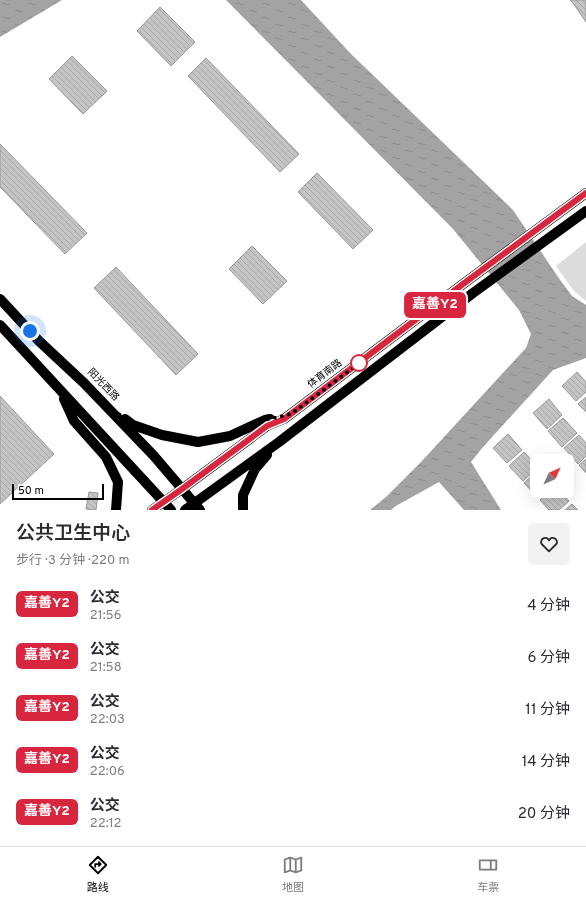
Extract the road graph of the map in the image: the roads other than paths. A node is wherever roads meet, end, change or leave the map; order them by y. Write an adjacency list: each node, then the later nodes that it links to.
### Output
1 (586, 193): 7 (main road, 体育南路)
2 (586, 211): 8 (main road)
3 (0, 299): 6 (main road, 阳光西路)
4 (0, 325): 5 (main road)
5 (60, 390): 10 (main road); 12 (main road)
6 (106, 405): 7 (main road); 9 (main road, 阳光西路)
7 (291, 414): 9 (main road, 体育南路)
8 (279, 442): 11 (main road); 16 (main road)
9 (182, 489): 10 (main road, 体育南路); 11 (main road, 阳光西路)
10 (163, 502): 13 (main road, 体育南路); 14 (main road)
11 (197, 507): 15 (main road)
12 (116, 510)
13 (152, 510)
14 (170, 510)
15 (185, 510)
16 (242, 510)

